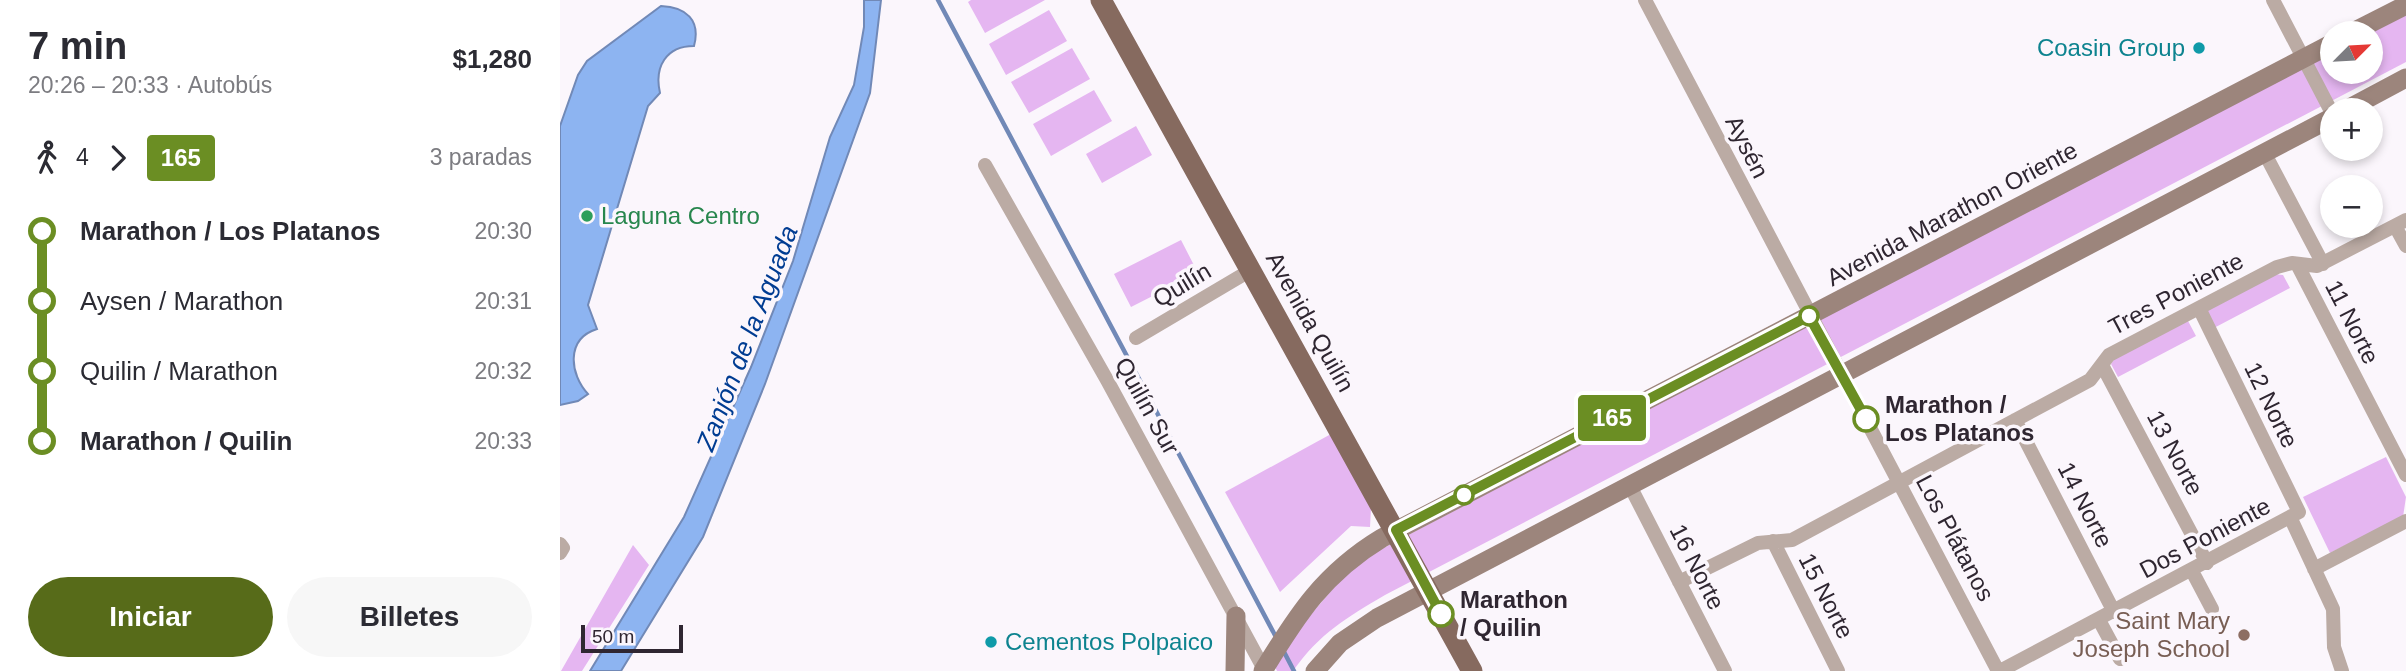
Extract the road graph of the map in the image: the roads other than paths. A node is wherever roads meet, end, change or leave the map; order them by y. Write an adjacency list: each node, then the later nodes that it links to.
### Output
1 (1101, 0): 18 (main road, Avenida Quilín)
2 (1645, 0): 20 (street, Aysén)
3 (2273, 0): 7 (street)
4 (2406, 5): 5 (main road)
5 (2375, 21)
6 (2320, 50): 7 (main road, Avenida Marathon Oriente)
7 (2304, 58): 9 (street); 20 (main road, Avenida Marathon Oriente)
8 (2406, 78): 10 (main road)
9 (2324, 98)
10 (2368, 98)
11 (2320, 123): 12 (main road)
12 (2264, 152): 17 (street, 11 Norte); 23 (main road)
13 (985, 165): 39 (street, Quilín Sur)
14 (2401, 223): 15 (street); 17 (street, Tres Poniente)
15 (2406, 246)
16 (2297, 264): 17 (street, Tres Poniente); 19 (street, Tres Poniente); 25 (street, 11 Norte)
17 (2323, 264)
18 (1251, 270): 21 (street, Quilín); 30 (main road, Avenida Quilín)
19 (2199, 308): 22 (street, Tres Poniente); 28 (street, 12 Norte)
20 (1809, 316): 23 (street, Los Plátanos); 30 (main road, Avenida Marathon Oriente)
21 (1136, 338)
22 (2102, 365): 24 (street, Tres Poniente); 32 (street, 13 Norte)
23 (1842, 373): 26 (street, Los Plátanos); 27 (main road)
24 (2015, 420): 26 (street, Tres Poniente); 38 (street, 14 Norte)
25 (2406, 475)
26 (1900, 482): 31 (street, Tres Poniente); 48 (street, Los Plátanos)
27 (1629, 484): 35 (street, 16 Norte); 36 (main road)
28 (2291, 519): 32 (street, Dos Poniente); 33 (street, Dos Poniente)
29 (2406, 521): 33 (street)
30 (1396, 530): 36 (main road, Avenida Quilín); 42 (main road, Avenida Marathon Oriente)
31 (1773, 541): 35 (street, Tres Poniente); 47 (street, 15 Norte)
32 (2207, 563): 34 (street, Dos Poniente)
33 (2314, 569): 49 (street)
34 (2192, 571): 37 (street); 38 (street, Dos Poniente)
35 (1679, 582): 46 (street, 16 Norte)
36 (1428, 591): 44 (main road); 45 (main road, Avenida Quilín)
37 (2212, 609)
38 (2114, 612): 40 (street, Dos Poniente)
39 (1236, 616): 42 (street, Quilín Sur); 43 (main road)
40 (2099, 620): 41 (street); 48 (street, Dos Poniente)
41 (2120, 659)
42 (1266, 667)
43 (1235, 671)
44 (1315, 671)
45 (1472, 671)
46 (1725, 671)
47 (1838, 671)
48 (1999, 671)
49 (2342, 671)

